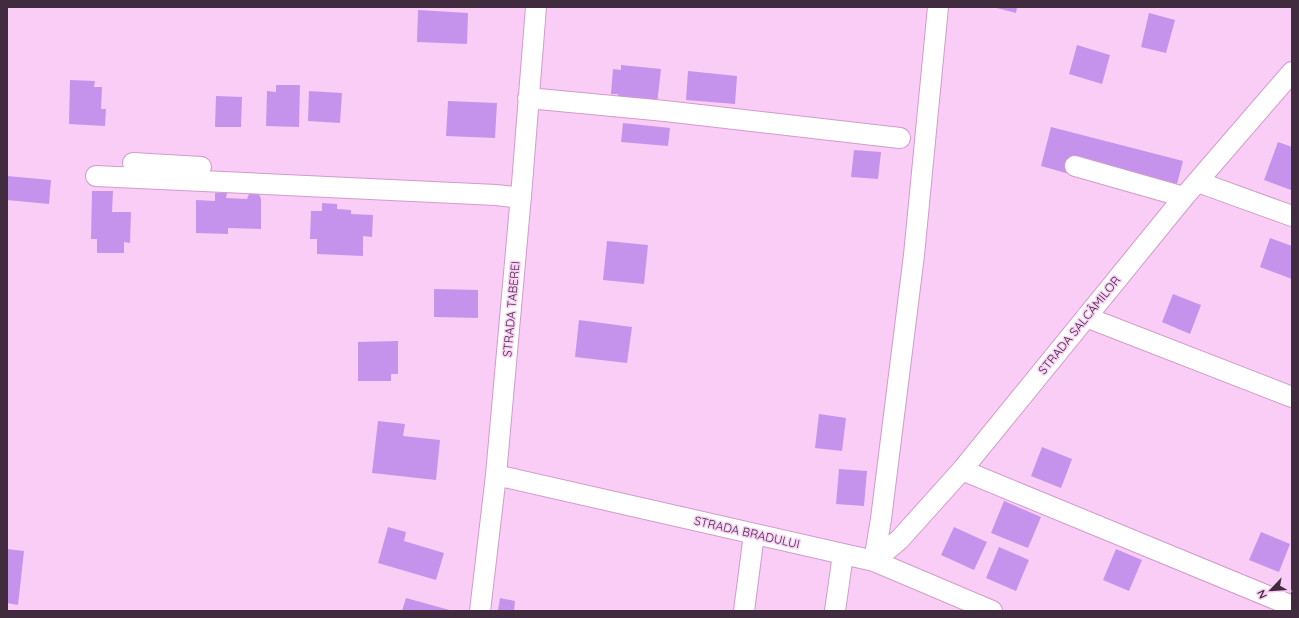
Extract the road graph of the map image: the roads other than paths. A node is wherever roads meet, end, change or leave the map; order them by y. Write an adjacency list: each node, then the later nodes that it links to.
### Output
1 (536, 7): 4 (street, STRADA TABEREI)
2 (938, 7): 19 (street)
3 (1292, 72): 9 (street, STRADA SALCÂMILOR)
4 (528, 98): 5 (street); 10 (street, STRADA TABEREI)
5 (900, 138)
6 (133, 163): 10 (street)
7 (1075, 166): 11 (street)
8 (96, 176): 10 (street)
9 (1198, 182): 11 (street, STRADA SALCÂMILOR); 12 (street)
10 (522, 191): 16 (street, STRADA TABEREI)
11 (1184, 197): 13 (street, STRADA SALCÂMILOR)
12 (1292, 216)
13 (1086, 317): 14 (street); 15 (street, STRADA SALCÂMILOR)
14 (1292, 397)
15 (962, 470): 19 (street, STRADA SALCÂMILOR); 20 (street)
16 (496, 475): 17 (street, STRADA BRADULUI); 21 (street, STRADA TABEREI)
17 (754, 534): 18 (street, STRADA BRADULUI); 22 (street)
18 (843, 554): 19 (street, STRADA BRADULUI); 23 (street)
19 (874, 561): 24 (street, STRADA BRADULUI)
20 (1292, 606)
21 (480, 611)
22 (744, 611)
23 (835, 611)
24 (992, 611)

